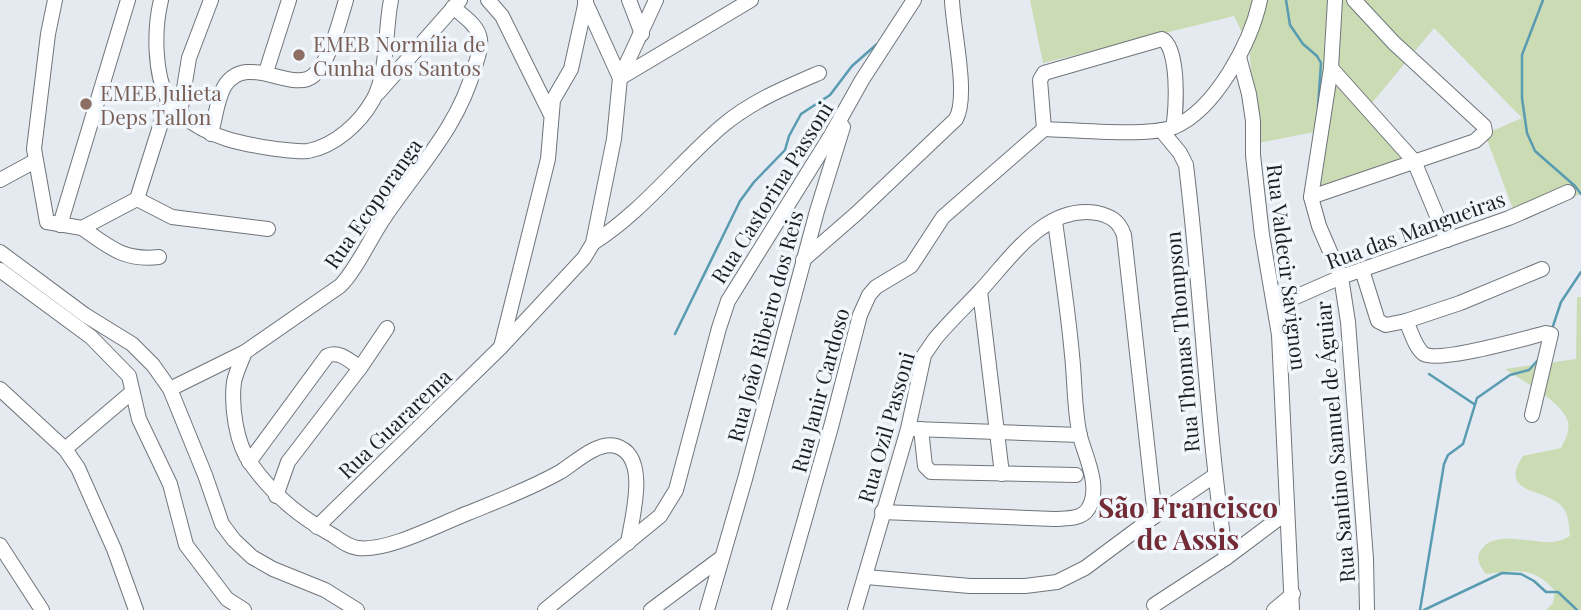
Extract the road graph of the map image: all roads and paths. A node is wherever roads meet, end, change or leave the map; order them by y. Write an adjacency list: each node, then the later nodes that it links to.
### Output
1 (55, 0): 33 (street)
2 (128, 0): 40 (street)
3 (161, 0): 26 (street)
4 (211, 0): 28 (street)
5 (289, 0): 22 (street)
6 (346, 0): 22 (street)
7 (391, 0): 25 (street)
8 (488, 0): 29 (street)
9 (629, 0): 19 (street)
10 (656, 0): 19 (street)
11 (751, 0): 24 (street)
12 (914, 0): 27 (street, Rua Castorina Passoni)
13 (951, 0): 47 (street)
14 (1335, 0): 21 (street, Rua Santino Samuel de Águiar)
15 (1354, 0): 34 (street)
16 (585, 1): 24 (street); 29 (street)
17 (456, 4): 25 (street); 57 (street, Rua Ecoporanga)
18 (1259, 4): 20 (street)
19 (642, 34): 24 (street)
20 (1239, 57): 30 (street); 53 (street, Rua Valdecir Savignon)
21 (1331, 68): 34 (street); 37 (street, Rua Santino Samuel de Águiar)
22 (266, 72): 32 (street)
23 (819, 73): 44 (street)
24 (620, 78): 44 (street)
25 (375, 96): 32 (street)
26 (168, 101): 28 (street); 38 (street)
27 (849, 105): 47 (street, Rua João Ribeiro dos Reis); 76 (street, Rua Castorina Passoni)
28 (180, 113): 32 (street)
29 (550, 113): 56 (street)
30 (1167, 129): 31 (street); 31 (street); 70 (street, Rua Thomas Thompson)
31 (1044, 130): 90 (street, Rua Janir Cardoso)
32 (211, 134)
33 (34, 161): 35 (street); 40 (street)
34 (1414, 161): 37 (street); 43 (street)
35 (0, 180)
36 (1568, 192): 43 (street, Rua das Mangueiras)
37 (1311, 197): 51 (street, Rua Santino Samuel de Águiar)
38 (137, 199): 41 (street); 42 (street)
39 (1055, 221): 52 (street, Rua Ozil Passoni); 65 (street); 74 (street)
40 (53, 223): 41 (street)
41 (82, 228): 46 (street)
42 (268, 229)
43 (1447, 240): 50 (street, Rua das Mangueiras)
44 (593, 243): 56 (street, Rua Guararema)
45 (0, 252): 60 (street)
46 (159, 257)
47 (803, 260): 78 (street, Rua João Ribeiro dos Reis)
48 (1542, 269): 55 (street)
49 (0, 270): 61 (street)
50 (1362, 270): 51 (street, Rua das Mangueiras); 55 (street)
51 (1341, 277): 53 (street, Rua das Mangueiras); 94 (street, Rua Santino Samuel de Águiar)
52 (980, 291): 63 (street, Rua Ozil Passoni); 64 (street)
53 (1275, 306): 73 (street, Rua Valdecir Savignon)
54 (387, 328): 58 (street)
55 (1409, 328): 62 (street)
56 (500, 348): 75 (street, Rua Guararema)
57 (245, 352): 60 (street, Rua Ecoporanga); 67 (street)
58 (360, 368): 67 (street); 71 (street)
59 (0, 389): 66 (street)
60 (170, 389): 86 (street)
61 (132, 392): 66 (street); 85 (street)
62 (1532, 415)
63 (914, 429): 64 (street); 68 (street); 72 (street, Rua Ozil Passoni)
64 (998, 433): 65 (street); 68 (street)
65 (1080, 435): 72 (street)
66 (65, 450): 84 (street)
67 (249, 462): 71 (street)
68 (1002, 474): 69 (street)
69 (1076, 475)
70 (1214, 476): 74 (street); 79 (street, Rua Thomas Thompson)
71 (276, 496): 75 (street)
72 (882, 512): 80 (street, Rua Ozil Passoni)
73 (1286, 513): 79 (street); 81 (street, Rua Valdecir Savignon)
74 (1155, 516): 80 (street)
75 (317, 527): 76 (street)
76 (628, 543): 87 (street, Rua Castorina Passoni)
77 (0, 545): 83 (street)
78 (721, 558): 88 (street); 89 (street, Rua João Ribeiro dos Reis)
79 (1226, 558): 82 (street)
80 (866, 577): 91 (street, Rua Ozil Passoni)
81 (1293, 594): 92 (street); 93 (street, Rua Valdecir Savignon)
82 (1154, 605)
83 (42, 610)
84 (136, 610)
85 (244, 610)
86 (357, 610)
87 (545, 610)
88 (651, 610)
89 (707, 610)
90 (779, 610)
91 (855, 610)
92 (1274, 610)
93 (1292, 610)
94 (1367, 610)

